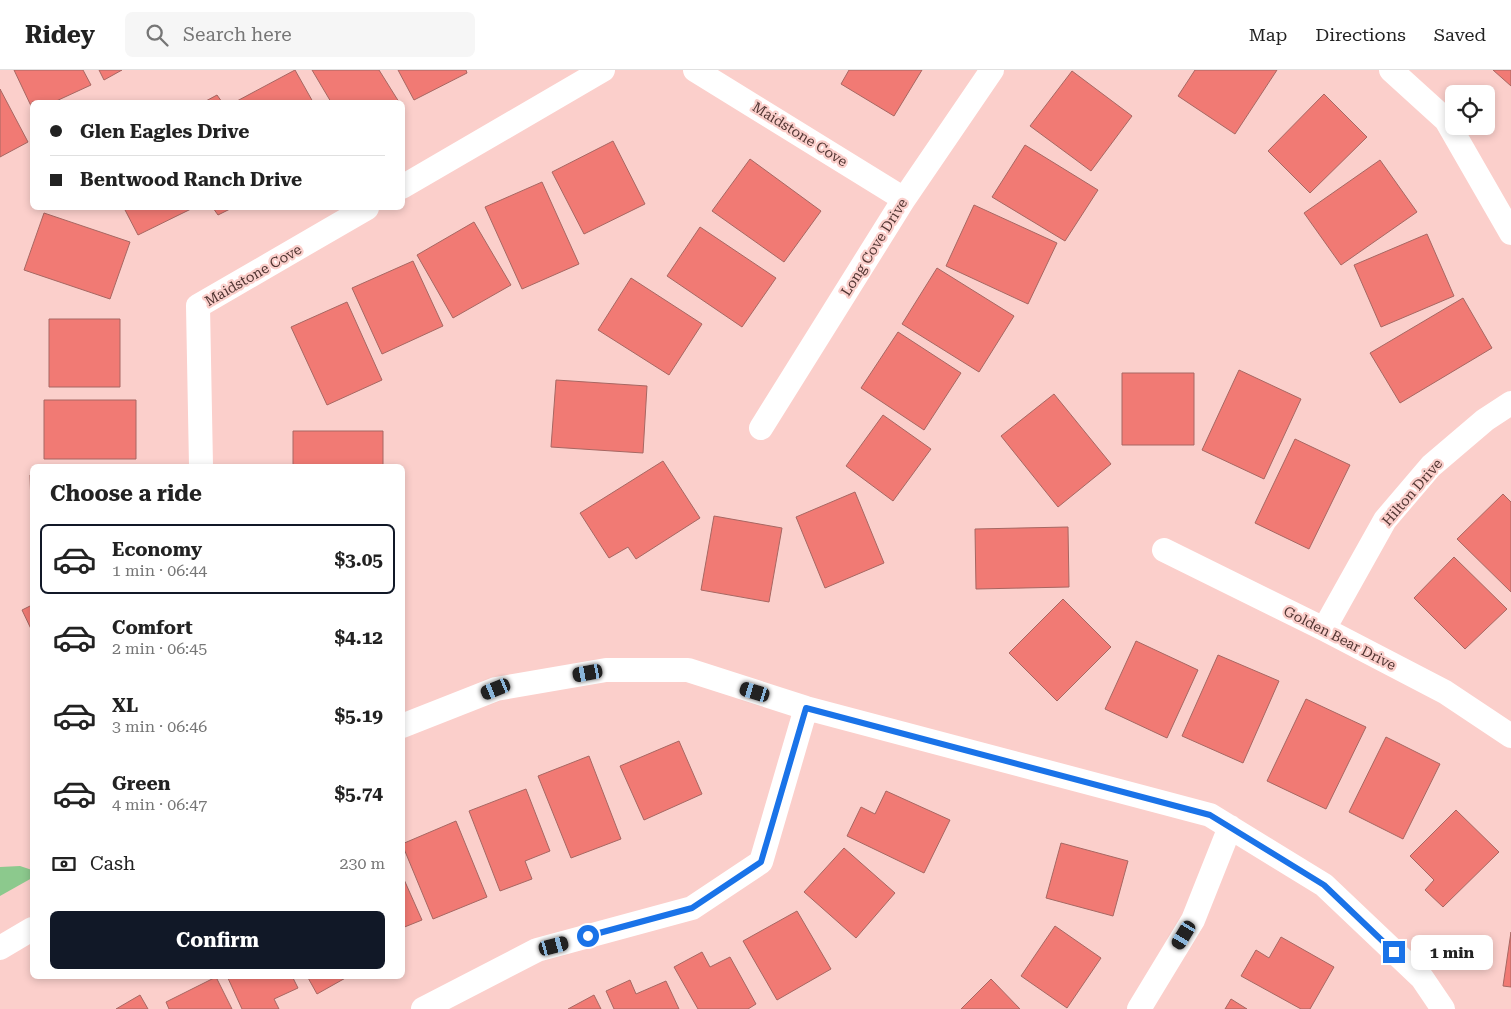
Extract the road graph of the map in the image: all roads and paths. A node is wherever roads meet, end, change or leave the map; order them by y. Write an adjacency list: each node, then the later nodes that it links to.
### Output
1 (603, 70): 5 (street)
2 (695, 70): 6 (street, Maidstone Cove)
3 (992, 70): 6 (street, Long Cove Drive)
4 (1391, 70): 8 (street)
5 (405, 185)
6 (904, 199): 10 (street, Long Cove Drive)
7 (364, 210): 11 (street, Maidstone Cove)
8 (1511, 233)
9 (1511, 403): 13 (street, Hilton Drive)
10 (761, 428)
11 (201, 464)
12 (1164, 550): 13 (street, Golden Bear Drive)
13 (1324, 629): 16 (street, Golden Bear Drive)
14 (806, 708): 15 (street); 17 (street); 20 (street)
15 (405, 725)
16 (1511, 736)
17 (1230, 828): 21 (street); 22 (street)
18 (30, 931): 19 (street)
19 (0, 948)
20 (423, 1009)
21 (1140, 1009)
22 (1443, 1009)

